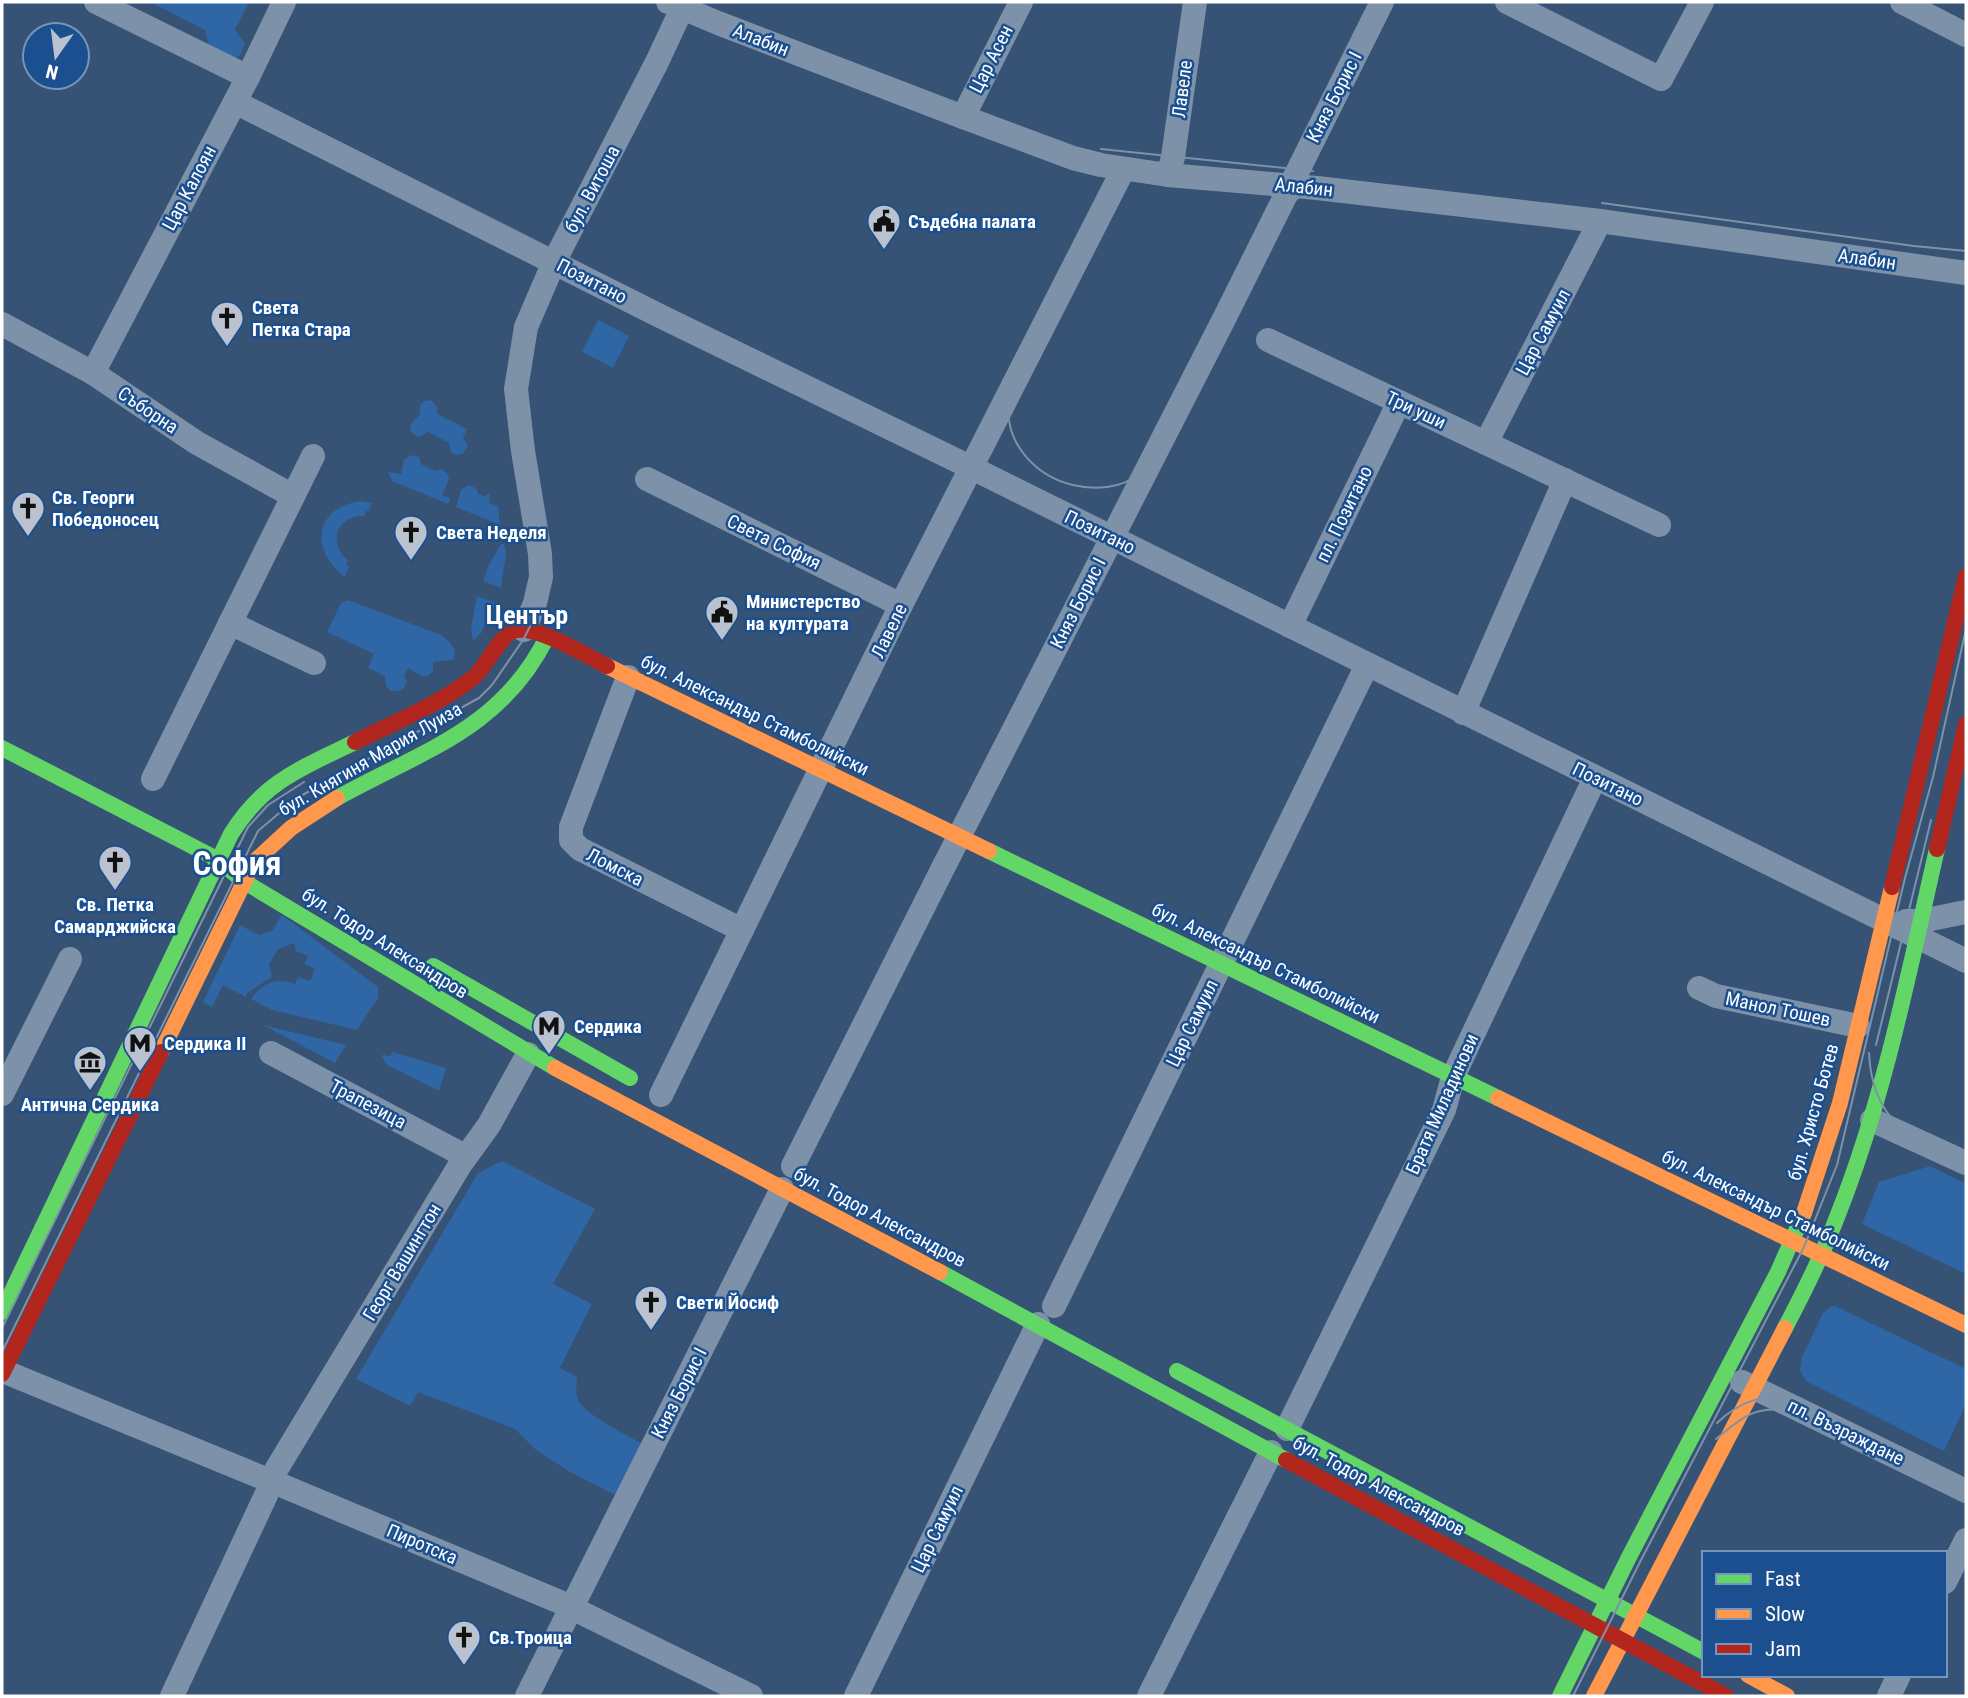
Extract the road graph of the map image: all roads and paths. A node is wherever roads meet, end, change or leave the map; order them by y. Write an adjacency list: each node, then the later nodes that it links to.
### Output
1 (96, 2): 11 (street)
2 (284, 2): 11 (street, Цар Калоян)
3 (1021, 2): 13 (street, Цар Асен)
4 (1195, 2): 15 (street, Лавеле)
5 (1382, 2): 16 (street, Княз Борис I)
6 (1507, 2): 7 (street)
7 (1702, 2)
8 (1902, 2): 10 (street)
9 (679, 4): 13 (street, Алабин); 18 (street, бул. Витоша)
10 (1966, 35)
11 (248, 77): 12 (street, Цар Калоян)
12 (235, 102): 18 (street, Позитано); 22 (street, Цар Калоян)
13 (963, 117): 14 (street, Алабин)
14 (1123, 170): 15 (street, Алабин); 26 (street, Лавеле)
15 (1168, 175): 16 (street, Алабин)
16 (1290, 186): 17 (street, Алабин); 31 (street, Княз Борис I)
17 (1600, 221): 19 (street, Алабин); 24 (street, Цар Самуил)
18 (554, 262): 26 (street, Позитано); 37 (street, бул. Витоша)
19 (1966, 273)
20 (2, 324): 22 (street, Съборна)
21 (1268, 340): 23 (street, Три уши)
22 (93, 373): 29 (street, Съборна)
23 (1399, 402): 24 (street, Три уши); 36 (street, пл. Позитано)
24 (1486, 443): 28 (street, Три уши)
25 (313, 456): 29 (street)
26 (970, 467): 31 (street, Позитано); 33 (street, Лавеле)
27 (647, 479): 33 (street, Света София)
28 (1565, 480): 30 (street, Три уши); 41 (street)
29 (293, 496): 35 (street)
30 (1659, 525)
31 (1111, 538): 36 (street, Позитано); 47 (street, Княз Борис I)
32 (1966, 576): 34 (main road, бул. Христо Ботев)
33 (901, 605): 44 (street, Лавеле)
34 (1962, 614): 52 (main road, бул. Христо Ботев)
35 (230, 623): 38 (street); 46 (street)
36 (1290, 626): 39 (street, Позитано)
37 (536, 634): 40 (main road, бул. Александър Стамболийски); 48 (main road, бул. Княгиня Мария Луиза); 49 (main road, бул. Княгиня Мария Луиза)
38 (314, 663)
39 (1367, 665): 41 (street, Позитано); 58 (street, Цар Самуил)
40 (628, 677): 44 (main road, бул. Александър Стамболийски); 54 (street, Ломска)
41 (1463, 713): 45 (street, Позитано)
42 (1966, 724): 53 (main road)
43 (2, 748): 48 (main road)
44 (821, 771): 47 (main road, бул. Александър Стамболийски); 54 (street, Лавеле)
45 (1595, 778): 52 (street, Позитано); 63 (street, Братя Миладинови)
46 (153, 779)
47 (959, 837): 58 (main road, бул. Александър Стамболийски); 69 (street, Княз Борис I)
48 (218, 859): 49 (main road); 50 (main road, бул. Тодор Александров); 74 (main road, бул. Княгиня Мария Луиза)
49 (260, 865): 50 (main road, бул. Княгиня Мария Луиза)
50 (243, 881): 62 (main road, бул. Тодор Александров); 77 (main road, бул. Княгиня Мария Луиза)
51 (1966, 912): 53 (street)
52 (1884, 921): 53 (street, Позитано); 60 (main road, бул. Христо Ботев)
53 (1919, 929): 57 (street, Позитано); 66 (main road)
54 (742, 930): 65 (street, Лавеле)
55 (416, 956): 65 (main road, бул. Тодор Александров)
56 (70, 959): 64 (street)
57 (1966, 961)
58 (1220, 964): 63 (main road, бул. Александър Стамболийски); 73 (street, Цар Самуил)
59 (1699, 988): 60 (street, Манол Тошев)
60 (1858, 1026): 71 (main road, бул. Христо Ботев)
61 (271, 1053): 67 (street, Трапезица)
62 (528, 1054): 67 (street, Георг Вашингтон); 70 (main road, бул. Тодор Александров)
63 (1453, 1077): 71 (main road, бул. Александър Стамболийски); 80 (street, Братя Миладинови)
64 (2, 1094)
65 (667, 1099)
66 (1872, 1120): 68 (street); 72 (main road)
67 (465, 1156): 82 (street, Георг Вашингтон)
68 (1966, 1163)
69 (793, 1166)
70 (782, 1189): 73 (main road, бул. Тодор Александров); 87 (street, Княз Борис I)
71 (1793, 1241): 72 (main road, бул. Александър Стамболийски); 78 (main road, бул. Христо Ботев)
72 (1822, 1255): 75 (main road, бул. Александър Стамболийски); 79 (main road)
73 (1050, 1310): 81 (main road, бул. Тодор Александров); 97 (street, Цар Самуил)
74 (2, 1312)
75 (1966, 1325)
76 (1164, 1364): 80 (main road, бул. Тодор Александров)
77 (3, 1372): 82 (street, Пиротска)
78 (1726, 1374): 79 (street, пл. Възраждане); 86 (main road, бул. Христо Ботев)
79 (1754, 1387): 83 (street, пл. Възраждане); 88 (main road)
80 (1286, 1429): 86 (main road, бул. Тодор Александров)
81 (1271, 1452): 89 (main road, бул. Тодор Александров); 98 (street)
82 (272, 1482): 87 (street, Пиротска); 94 (street, Георг Вашингтон)
83 (1966, 1491)
84 (1966, 1540): 85 (street)
85 (1947, 1578)
86 (1607, 1600): 88 (main road, бул. Тодор Александров); 89 (main road, бул. Христо Ботев)
87 (571, 1608): 95 (street, Княз Борис I); 96 (street, Пиротска)
88 (1636, 1615): 90 (main road); 91 (main road, бул. Тодор Александров)
89 (1594, 1625): 90 (main road, бул. Тодор Александров); 99 (main road, бул. Христо Ботев)
90 (1622, 1640): 100 (main road); 101 (main road, бул. Тодор Александров)
91 (1702, 1651)
92 (1752, 1677): 102 (main road)
93 (1898, 1677): 103 (street)
94 (172, 1696)
95 (527, 1696)
96 (751, 1696)
97 (856, 1696)
98 (1149, 1696)
99 (1560, 1696)
100 (1594, 1696)
101 (1726, 1696)
102 (1787, 1696)
103 (1889, 1696)

